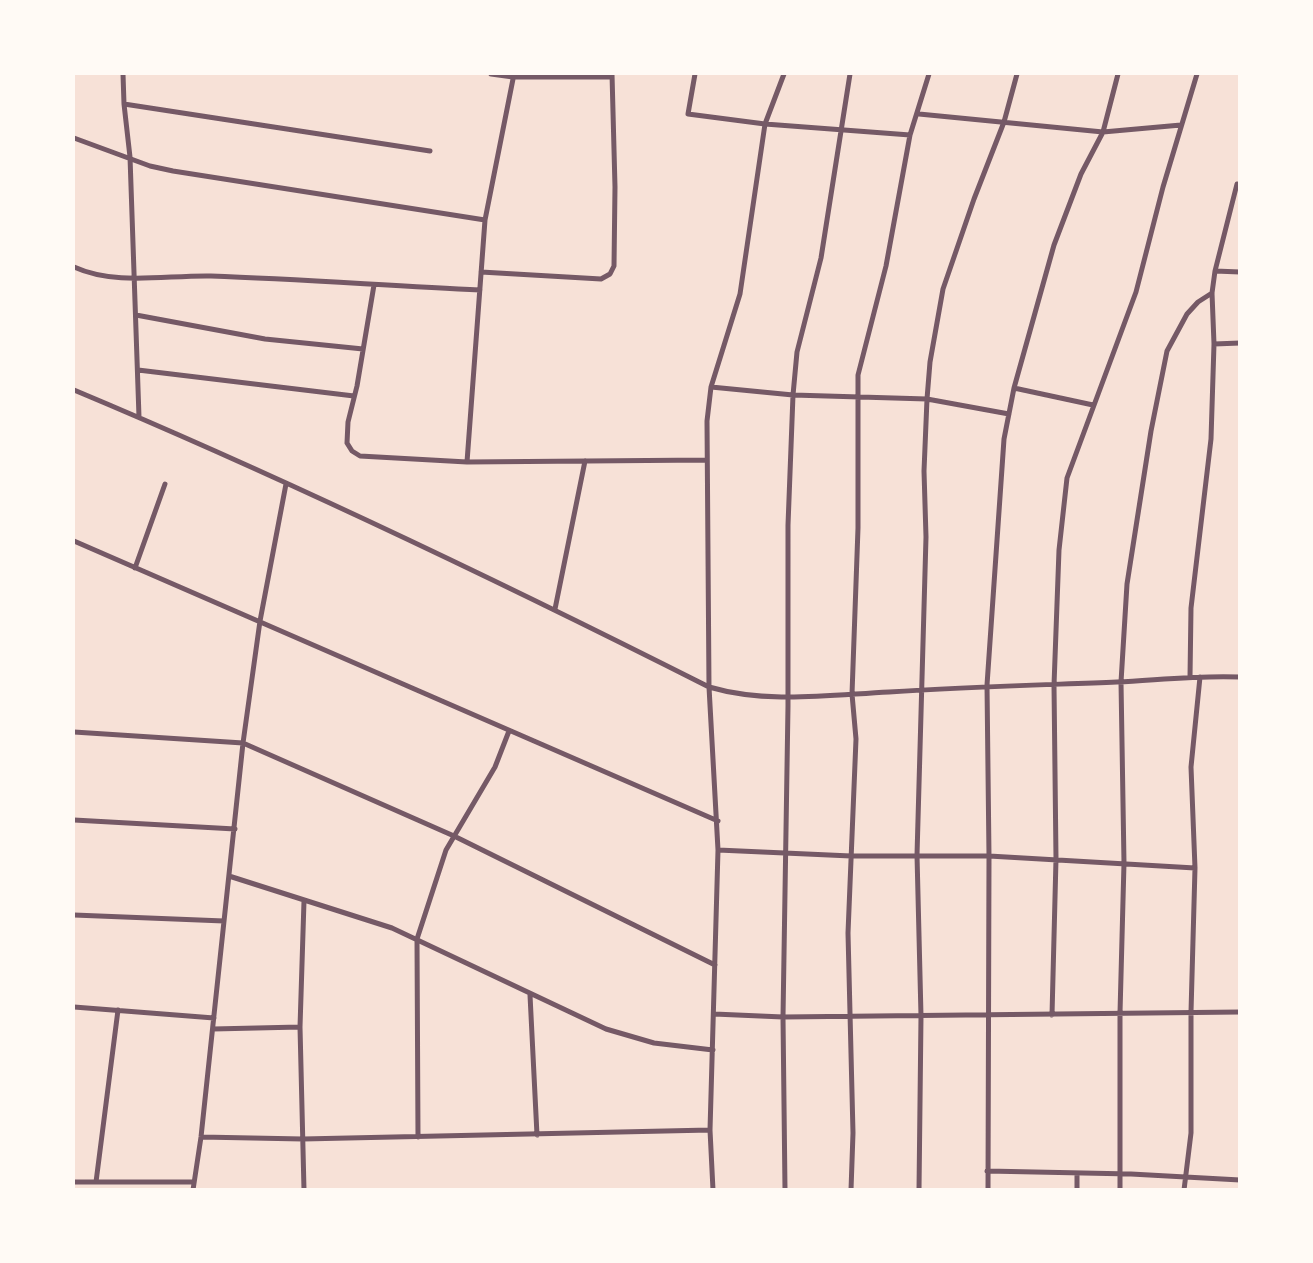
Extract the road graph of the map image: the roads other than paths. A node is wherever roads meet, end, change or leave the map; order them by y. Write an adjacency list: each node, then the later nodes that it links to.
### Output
1 (123, 74): 12 (street)
2 (491, 74): 10 (street)
3 (695, 74): 15 (street)
4 (784, 74): 15 (street)
5 (850, 74): 17 (street)
6 (929, 74): 13 (street)
7 (1017, 74): 14 (street)
8 (1118, 74): 18 (street)
9 (1197, 74): 16 (street)
10 (513, 75): 11 (street); 24 (street)
11 (612, 75): 27 (street)
12 (124, 104): 21 (street); 22 (street)
13 (919, 114): 14 (street); 19 (street)
14 (1004, 122): 18 (street); 44 (street)
15 (765, 124): 17 (street); 38 (street)
16 (1181, 125): 18 (street); 45 (street)
17 (840, 130): 19 (street); 41 (street)
18 (1103, 132): 39 (street)
19 (910, 135): 43 (street)
20 (74, 138): 22 (street)
21 (430, 151)
22 (130, 157): 24 (street); 29 (street)
23 (1237, 184): 26 (street)
24 (485, 220): 27 (street)
25 (74, 267): 29 (street)
26 (1215, 271): 28 (street); 32 (street)
27 (481, 272): 31 (street)
28 (1240, 272)
29 (135, 277): 30 (street); 33 (street)
30 (374, 285): 31 (street); 36 (street)
31 (480, 290): 50 (street)
32 (1212, 293): 35 (street); 60 (street)
33 (136, 315): 36 (street); 37 (street)
34 (1240, 343): 35 (street)
35 (1214, 344): 57 (street)
36 (363, 349): 42 (street)
37 (138, 370): 42 (street); 47 (street)
38 (711, 387): 41 (street); 48 (street)
39 (1014, 388): 45 (street); 46 (street)
40 (74, 390): 47 (street)
41 (793, 395): 43 (street); 66 (street)
42 (354, 396): 50 (street)
43 (858, 398): 44 (street); 65 (street)
44 (927, 399): 46 (street); 64 (street)
45 (1093, 405): 62 (street)
46 (1010, 414): 61 (street)
47 (139, 417): 52 (street)
48 (707, 460): 49 (street); 63 (street)
49 (585, 461): 50 (street); 55 (street)
50 (467, 462)
51 (165, 484): 54 (street)
52 (286, 484): 55 (street); 56 (street)
53 (74, 541): 54 (street)
54 (135, 568): 56 (street)
55 (555, 609): 63 (street)
56 (260, 621): 67 (street); 69 (street)
57 (1190, 677): 58 (street); 60 (street)
58 (1200, 677): 59 (street); 81 (street)
59 (1240, 677)
60 (1121, 682): 62 (street); 80 (street)
61 (986, 685): 62 (street); 64 (street); 78 (street)
62 (1054, 685): 79 (street)
63 (709, 687): 66 (street); 71 (street)
64 (921, 690): 65 (street); 76 (street)
65 (852, 694): 66 (street); 77 (street)
66 (787, 698): 75 (street)
67 (509, 731): 71 (street); 73 (street)
68 (74, 732): 69 (street)
69 (243, 743): 72 (street); 73 (street)
70 (74, 820): 72 (street)
71 (718, 821): 74 (street)
72 (235, 829): 82 (street)
73 (454, 836): 86 (street); 87 (street)
74 (718, 850): 75 (street); 87 (street)
75 (786, 852): 77 (street); 98 (street)
76 (917, 855): 77 (street); 78 (street); 97 (street)
77 (851, 856): 99 (street)
78 (989, 856): 79 (street); 95 (street)
79 (1056, 859): 80 (street); 96 (street)
80 (1125, 863): 81 (street); 93 (street)
81 (1195, 868): 91 (street)
82 (229, 876): 83 (street); 85 (street)
83 (304, 901): 86 (street); 101 (street)
84 (74, 915): 85 (street)
85 (224, 921): 100 (street)
86 (417, 939): 88 (street); 107 (street)
87 (715, 965): 94 (street)
88 (530, 995): 103 (street); 105 (street)
89 (74, 1007): 90 (street)
90 (118, 1010): 100 (street); 115 (street)
91 (1191, 1012): 92 (street); 93 (street); 112 (street)
92 (1240, 1012)
93 (1120, 1013): 96 (street); 111 (street)
94 (714, 1014): 98 (street); 103 (street)
95 (989, 1015): 96 (street); 97 (street); 109 (street)
96 (1052, 1015)
97 (920, 1016): 99 (street); 122 (street)
98 (783, 1017): 99 (street); 120 (street)
99 (852, 1017): 121 (street)
100 (214, 1018): 102 (street)
101 (300, 1027): 102 (street); 108 (street)
102 (213, 1029): 106 (street)
103 (713, 1050): 104 (street)
104 (710, 1130): 105 (street); 119 (street)
105 (537, 1135): 107 (street)
106 (201, 1137): 108 (street); 116 (street)
107 (418, 1137): 108 (street)
108 (303, 1139): 118 (street)
109 (988, 1171): 110 (street); 123 (street)
110 (1077, 1172): 111 (street); 124 (street)
111 (1120, 1173): 112 (street); 125 (street)
112 (1185, 1177): 113 (street); 126 (street)
113 (1240, 1180)
114 (74, 1182): 115 (street)
115 (96, 1182): 116 (street)
116 (194, 1182): 117 (street)
117 (193, 1189)
118 (304, 1189)
119 (713, 1189)
120 (785, 1189)
121 (851, 1189)
122 (919, 1189)
123 (988, 1189)
124 (1077, 1189)
125 (1120, 1189)
126 (1184, 1189)

